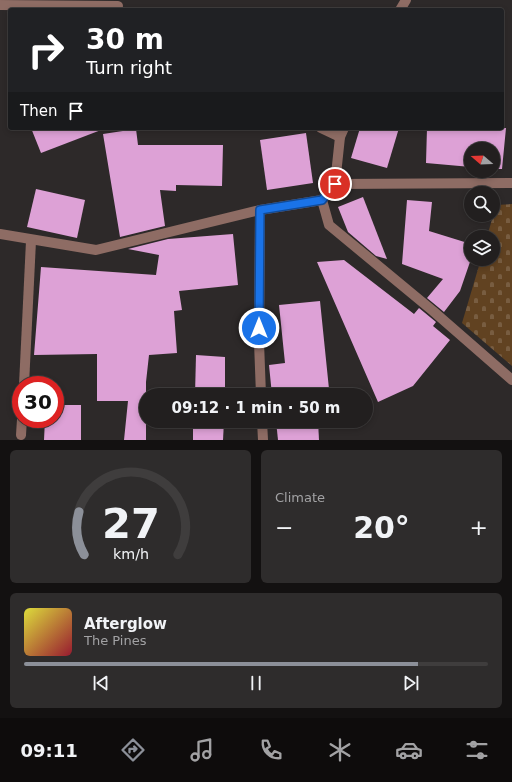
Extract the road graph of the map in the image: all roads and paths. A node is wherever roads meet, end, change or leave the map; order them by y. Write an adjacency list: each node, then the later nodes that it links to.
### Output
1 (119, 4): 2 (street)
2 (0, 5)
3 (332, 130): 4 (street)
4 (342, 132): 6 (street)
5 (512, 183): 6 (street)
6 (335, 184): 7 (street)
7 (322, 200): 8 (street); 12 (street)
8 (260, 210): 10 (street); 13 (street)
9 (0, 234): 10 (street)
10 (31, 241): 11 (street)
11 (24, 376)
12 (512, 380)
13 (261, 388)
14 (21, 428): 16 (street)
15 (262, 428): 17 (street)
16 (21, 435)
17 (263, 440)

